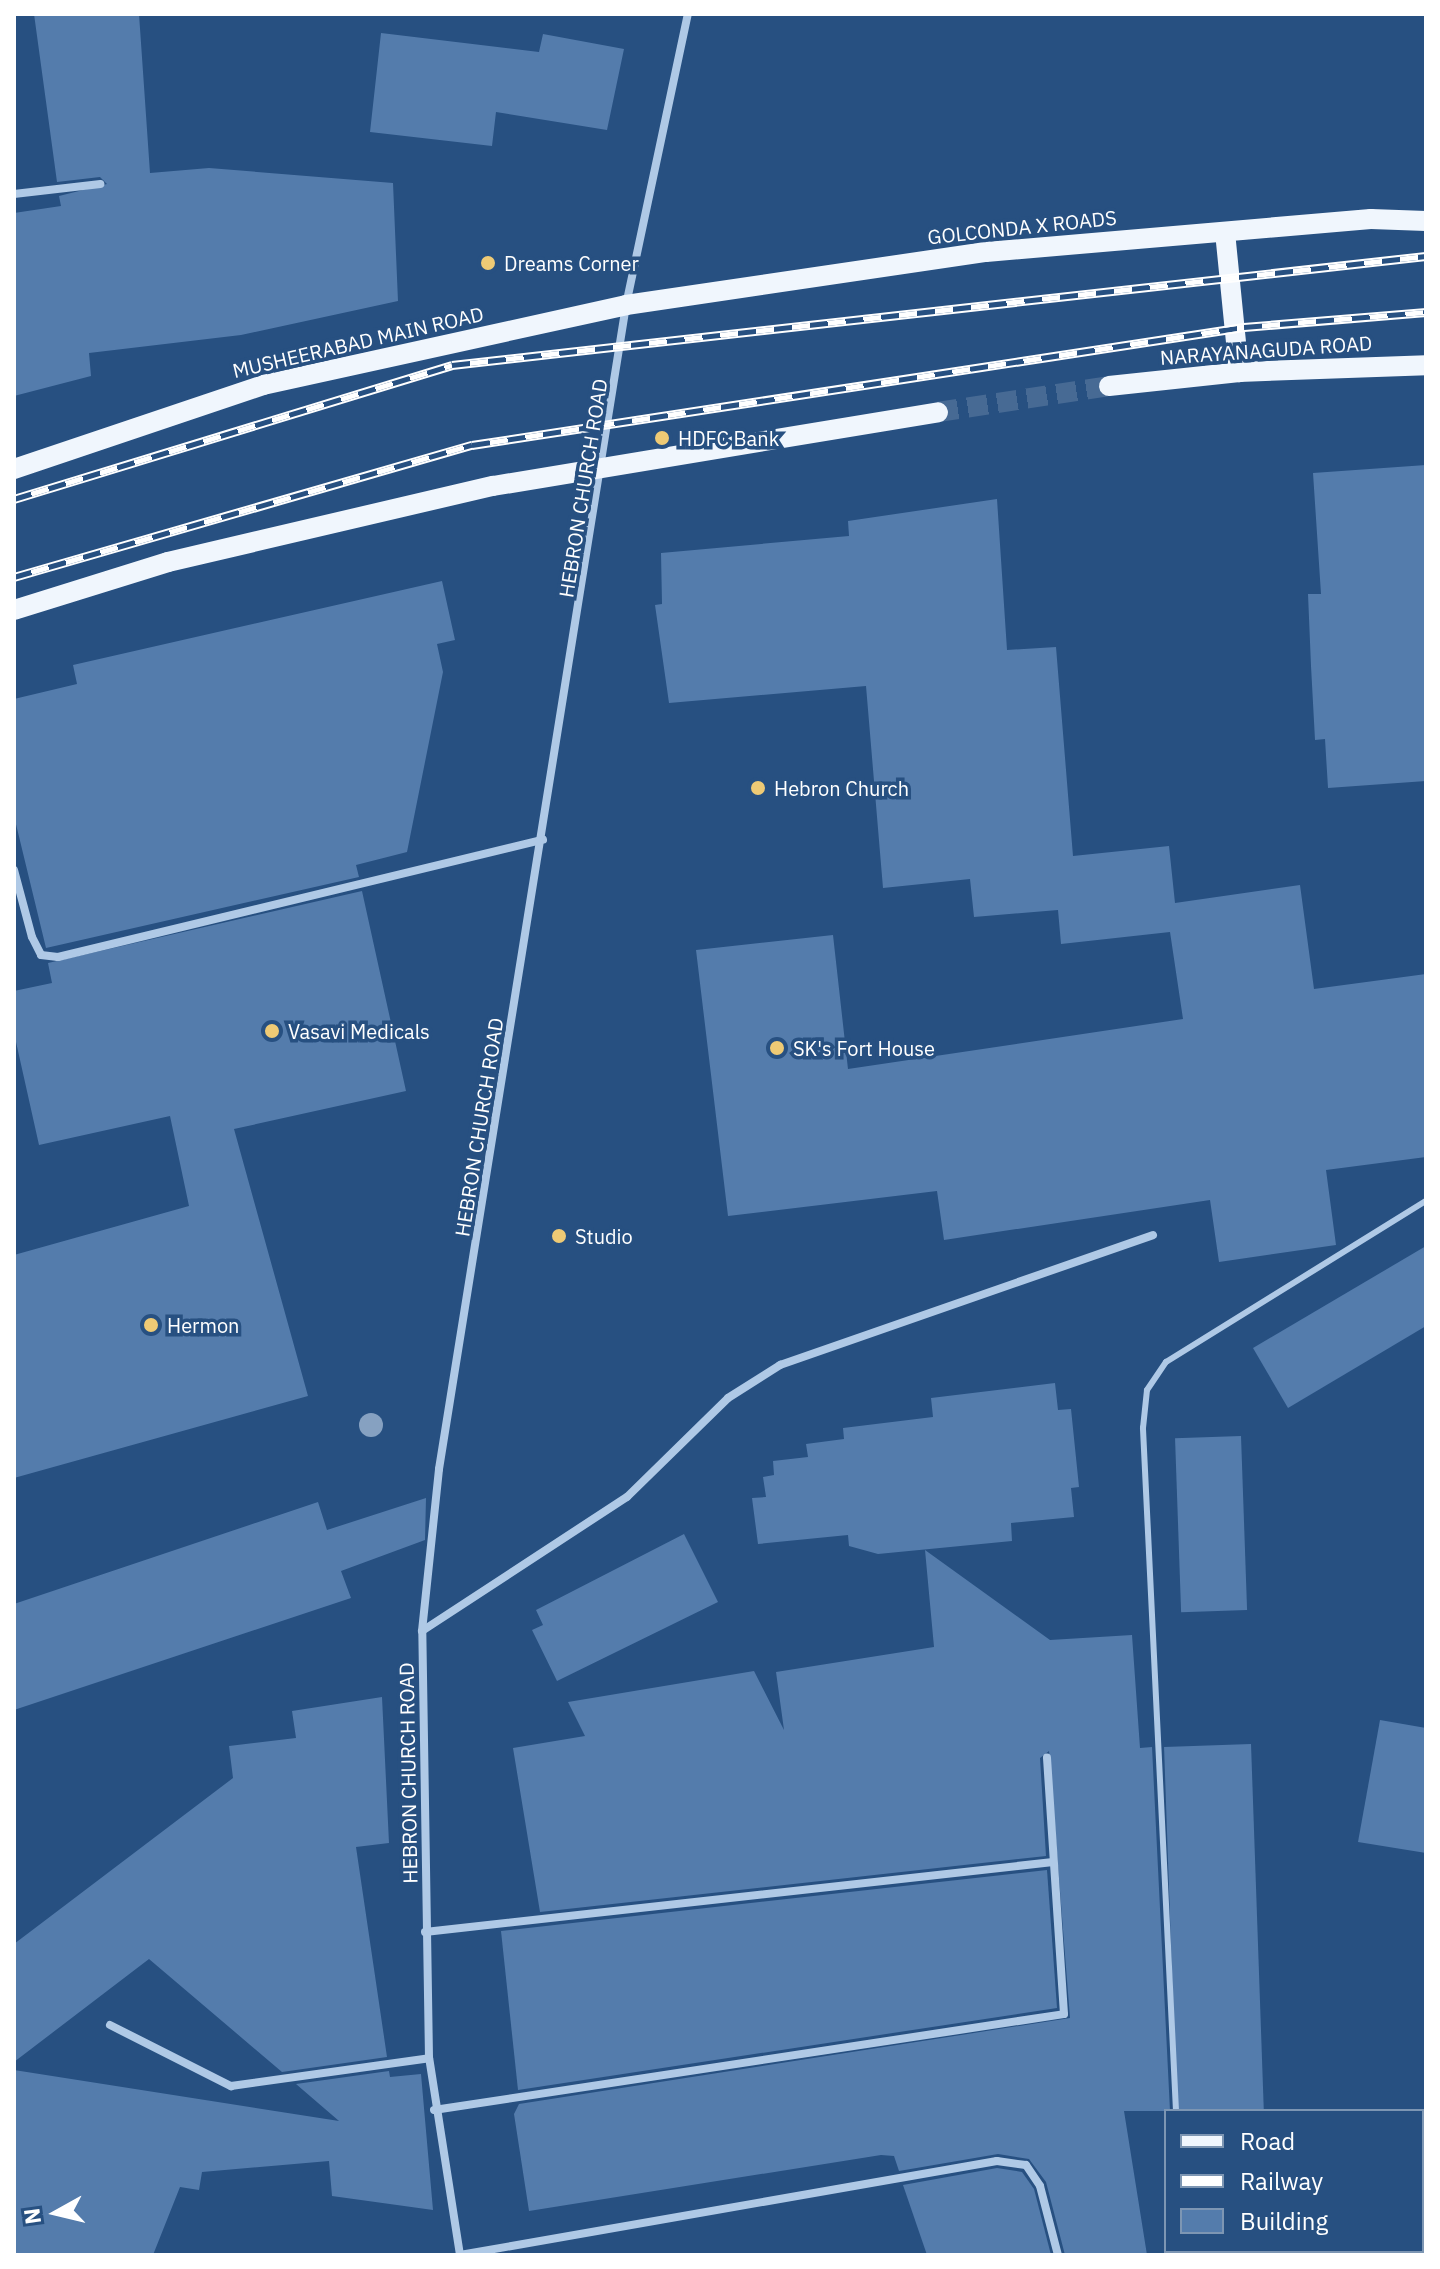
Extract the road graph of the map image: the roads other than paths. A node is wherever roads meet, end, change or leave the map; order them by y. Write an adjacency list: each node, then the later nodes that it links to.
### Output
1 (688, 14): 6 (street, HEBRON CHURCH ROAD)
2 (100, 184): 3 (street)
3 (14, 194)
4 (1426, 221): 5 (main road, GOLCONDA X ROADS)
5 (1225, 232): 6 (main road, GOLCONDA X ROADS); 8 (main road)
6 (626, 305): 11 (street, HEBRON CHURCH ROAD); 12 (main road, MUSHEERABAD MAIN ROAD)
7 (1426, 365): 8 (main road, NARAYANAGUDA ROAD)
8 (1239, 372): 9 (main road, NARAYANAGUDA ROAD)
9 (1109, 386)
10 (938, 412): 11 (main road)
11 (605, 463): 13 (main road); 14 (street, HEBRON CHURCH ROAD)
12 (14, 469)
13 (14, 610)
14 (543, 840): 15 (street); 18 (street, HEBRON CHURCH ROAD)
15 (14, 870)
16 (1426, 1201): 24 (lane)
17 (1153, 1235): 18 (street)
18 (422, 1631): 21 (street, HEBRON CHURCH ROAD)
19 (1047, 1758): 20 (street)
20 (1053, 1862): 21 (street); 25 (street)
21 (425, 1932): 23 (street, HEBRON CHURCH ROAD)
22 (110, 2025): 23 (street)
23 (429, 2058): 25 (street, HEBRON CHURCH ROAD)
24 (1176, 2109)
25 (434, 2110): 26 (street, HEBRON CHURCH ROAD)
26 (460, 2255): 27 (street)
27 (1058, 2255)

